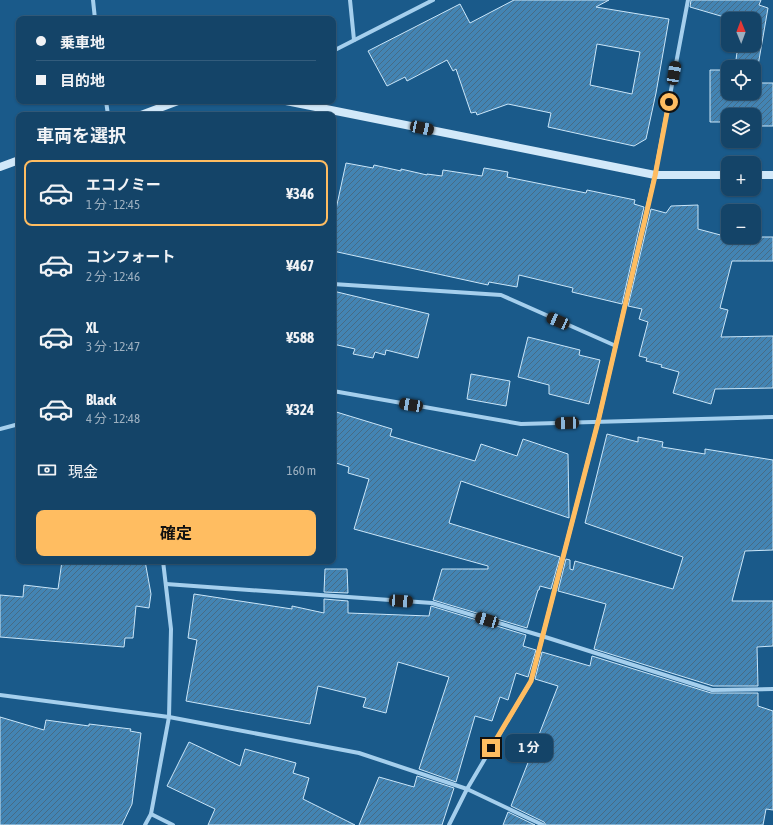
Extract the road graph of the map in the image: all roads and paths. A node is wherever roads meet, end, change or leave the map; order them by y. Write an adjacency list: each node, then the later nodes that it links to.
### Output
1 (93, 0): 5 (street)
2 (350, 0): 6 (street)
3 (433, 0): 6 (street)
4 (688, 0): 16 (street)
5 (95, 16)
6 (354, 40): 7 (street)
7 (336, 49)
8 (170, 104): 10 (street)
9 (301, 104): 16 (street)
10 (149, 112)
11 (16, 161): 12 (street)
12 (0, 167)
13 (721, 175): 16 (street)
14 (761, 175): 15 (street)
15 (773, 175)
16 (655, 176): 18 (street)
17 (336, 284): 18 (street)
18 (616, 346): 21 (street)
19 (336, 392): 21 (street)
20 (773, 417): 21 (street)
21 (598, 422): 26 (street)
22 (16, 425): 23 (street)
23 (0, 429)
24 (163, 564): 25 (street)
25 (166, 584): 26 (street); 29 (street)
26 (542, 636): 27 (street); 30 (street)
27 (773, 689)
28 (0, 695): 29 (street)
29 (169, 717): 30 (street); 31 (street)
30 (467, 789): 34 (street); 35 (street)
31 (151, 814): 32 (street); 33 (street)
32 (145, 825)
33 (173, 825)
34 (449, 825)
35 (543, 825)

